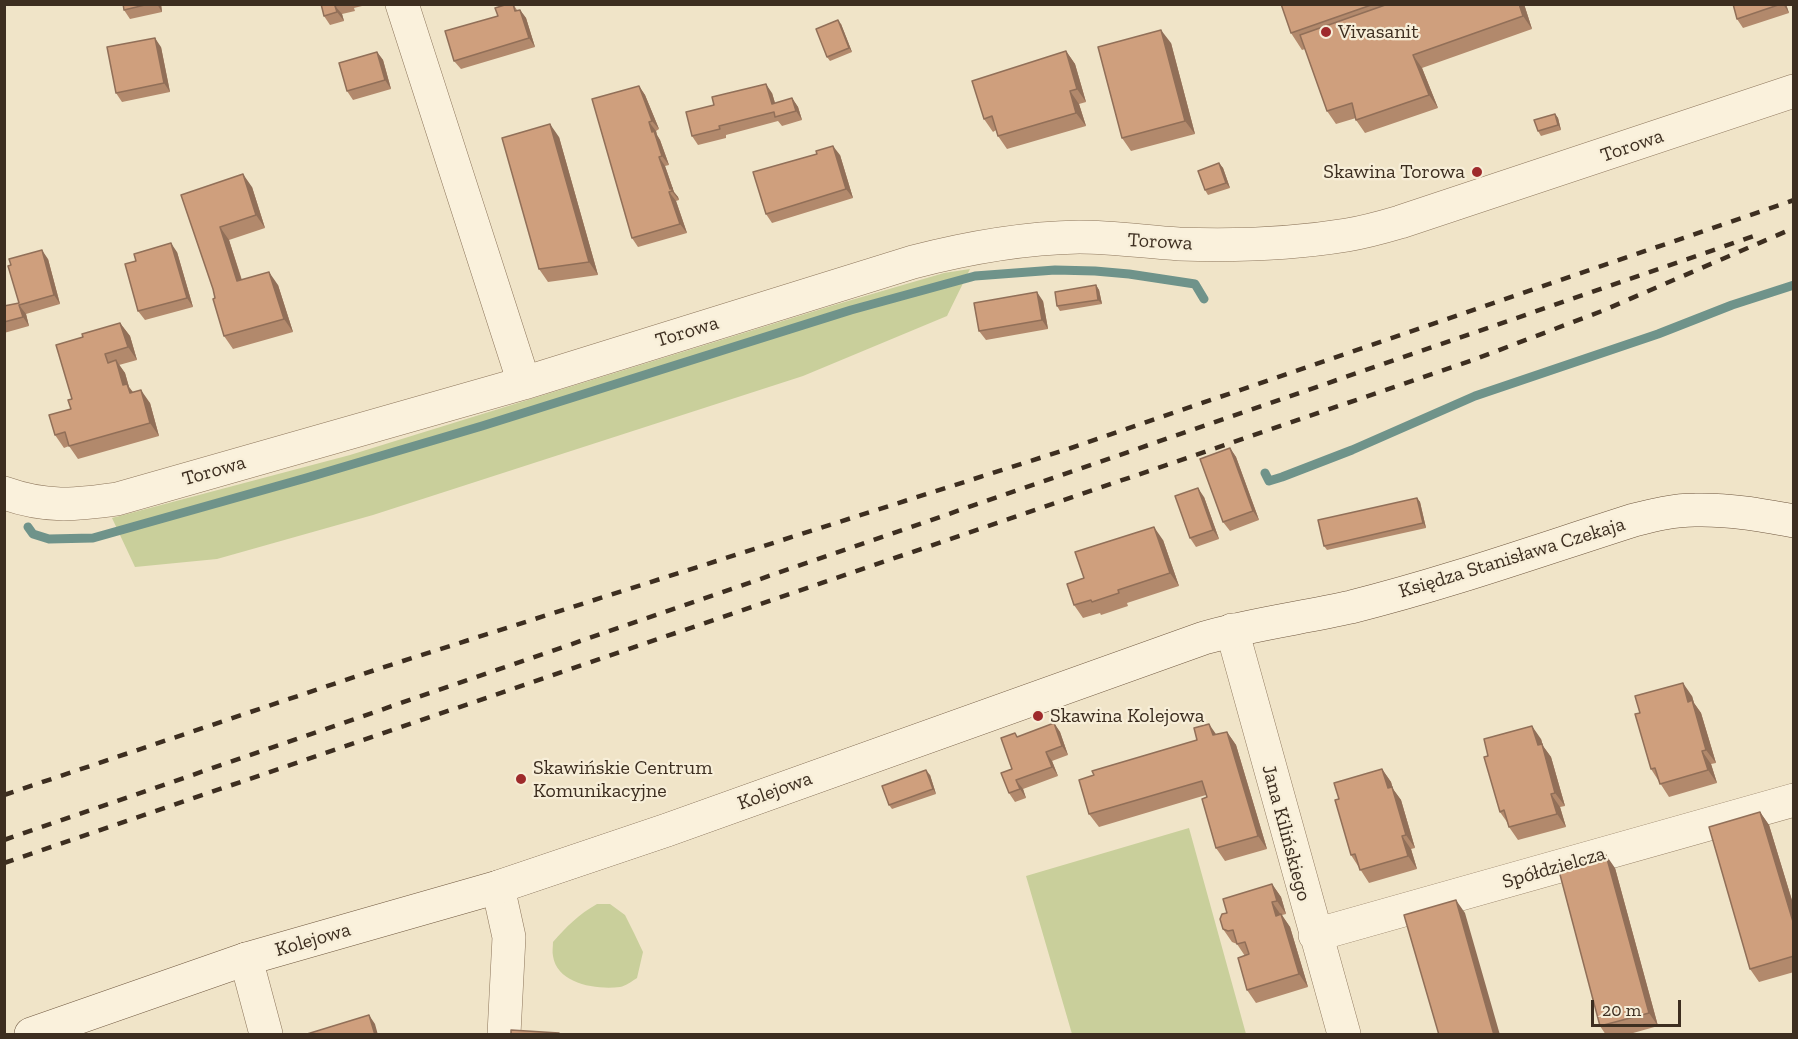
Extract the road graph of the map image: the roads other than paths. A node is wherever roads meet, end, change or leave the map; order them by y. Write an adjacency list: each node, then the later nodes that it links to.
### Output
1 (402, 4): 3 (street)
2 (1794, 91): 3 (street, Torowa)
3 (524, 383): 4 (street, Torowa)
4 (4, 493)
5 (1794, 521): 6 (street, Księdza Stanisława Czekaja)
6 (1232, 630): 8 (street, Kolejowa); 9 (street, Jana Kilińskiego)
7 (1794, 800): 9 (street, Spółdzielcza)
8 (498, 887): 10 (street, Kolejowa); 13 (street)
9 (1315, 934): 14 (street, Jana Kilińskiego)
10 (246, 959): 11 (street, Kolejowa); 12 (street)
11 (31, 1035)
12 (266, 1035)
13 (504, 1035)
14 (1344, 1035)

